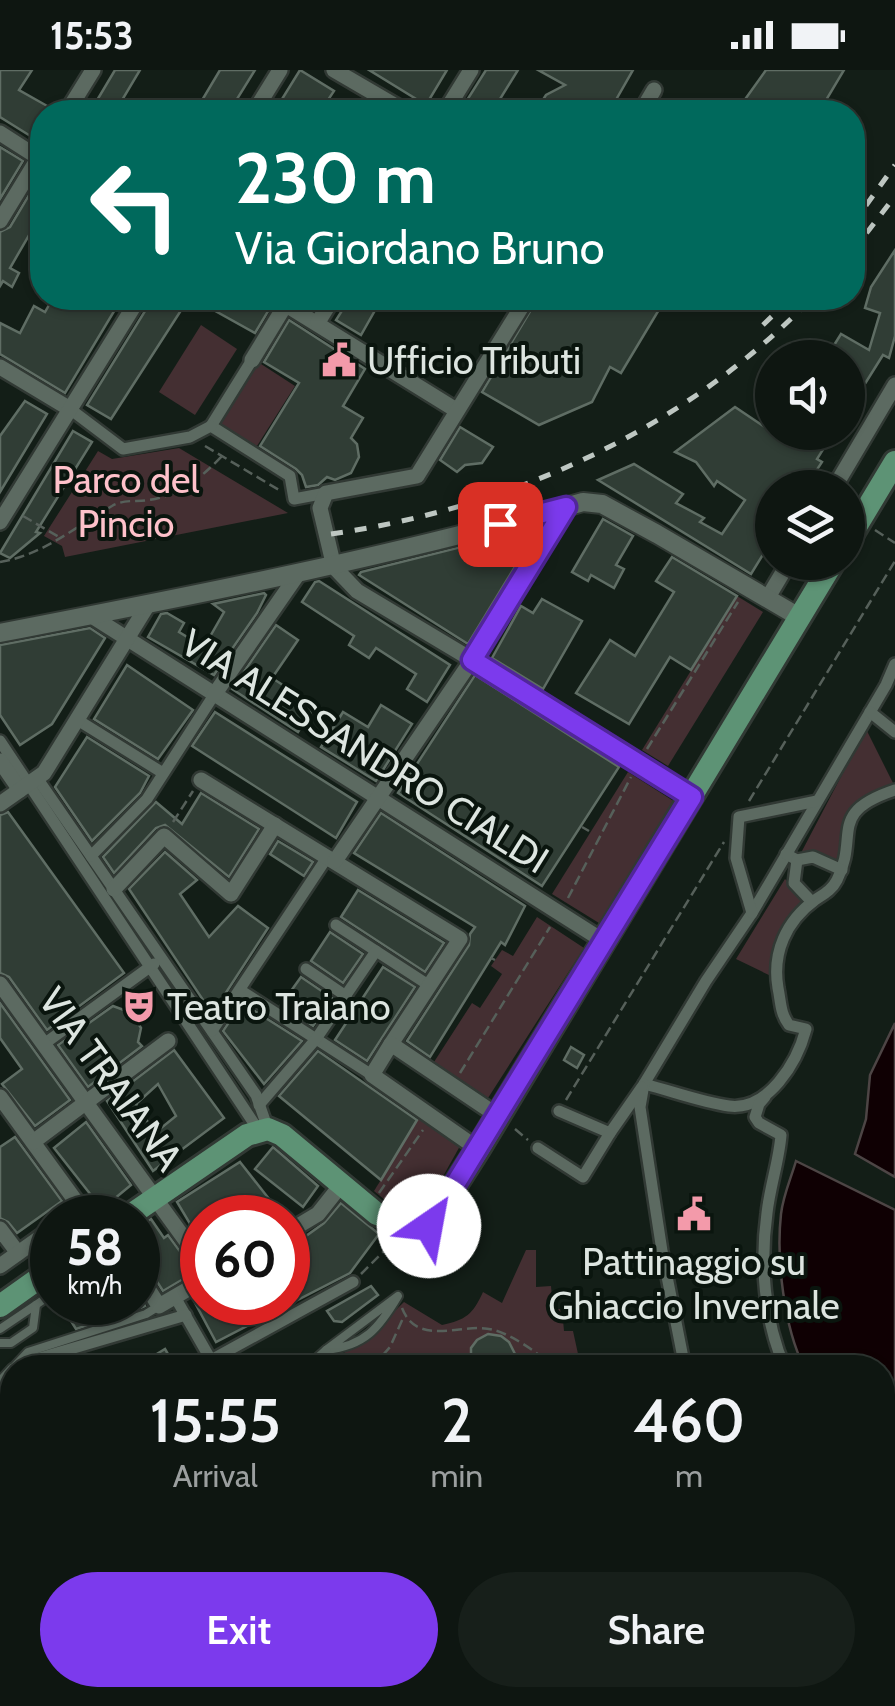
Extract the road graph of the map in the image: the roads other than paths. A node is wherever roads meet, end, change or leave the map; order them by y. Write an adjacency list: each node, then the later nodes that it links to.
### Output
1 (93, 70): 6 (street)
2 (280, 70): 7 (street)
3 (334, 70): 8 (street)
4 (471, 70): 9 (street)
5 (654, 90): 10 (street)
6 (74, 100)
7 (261, 100)
8 (385, 100)
9 (452, 100)
10 (648, 100)
11 (0, 133): 12 (street)
12 (30, 151)
13 (30, 174): 14 (street)
14 (0, 221)
15 (132, 310): 24 (street)
16 (276, 310): 21 (street)
17 (296, 310): 20 (street)
18 (326, 310): 20 (street)
19 (519, 310): 25 (street)
20 (318, 322): 25 (street)
21 (252, 360): 26 (street)
22 (0, 368): 24 (street)
23 (895, 385): 28 (street)
24 (70, 409): 26 (street); 32 (street)
25 (456, 410): 29 (street)
26 (211, 426): 29 (street)
27 (895, 462): 31 (main road)
28 (845, 470)
29 (326, 493): 33 (street)
30 (566, 507): 33 (street); 37 (street); 43 (street)
31 (865, 511)
32 (4, 515)
33 (334, 567): 34 (street); 43 (street)
34 (298, 574): 38 (street); 45 (street)
35 (778, 580): 37 (street)
36 (822, 580): 40 (main road)
37 (767, 599): 40 (street)
38 (149, 603): 39 (street); 42 (street)
39 (90, 616): 41 (street); 42 (street, VIA ALESSANDRO CIALDI)
40 (799, 618): 55 (main road)
41 (0, 633)
42 (125, 639): 45 (street, VIA ALESSANDRO CIALDI); 47 (street)
43 (472, 660): 55 (street); 56 (street)
44 (895, 664): 46 (street)
45 (214, 696): 51 (street); 56 (street, VIA ALESSANDRO CIALDI)
46 (870, 712): 48 (street); 57 (street)
47 (76, 719): 51 (street); 53 (street)
48 (895, 732)
49 (0, 741): 53 (street)
50 (0, 761): 53 (street)
51 (163, 773): 60 (street)
52 (201, 780): 59 (street)
53 (28, 784): 58 (street); 60 (street); 71 (street)
54 (895, 790): 63 (street)
55 (692, 797): 68 (main road)
56 (377, 798): 62 (street); 68 (street, VIA ALESSANDRO CIALDI)
57 (817, 801): 61 (street); 66 (street)
58 (0, 804)
59 (275, 826): 62 (street); 64 (street)
60 (91, 856): 64 (street)
61 (792, 857): 63 (street); 65 (street); 66 (street)
62 (332, 858): 74 (street); 75 (street)
63 (842, 870): 65 (street)
64 (114, 889): 70 (street)
65 (812, 902): 87 (street)
66 (752, 913): 85 (street)
67 (336, 925): 69 (street)
68 (605, 942): 91 (main road)
69 (376, 951): 74 (street); 76 (street)
70 (162, 958): 71 (street); 77 (street)
71 (150, 967): 78 (street); 82 (street)
72 (306, 969): 76 (street)
73 (0, 984): 82 (street, VIA TRAIANA)
74 (430, 986): 83 (street)
75 (240, 990): 79 (street); 80 (street)
76 (346, 996): 80 (street)
77 (202, 1016): 78 (street); 79 (street)
78 (189, 1026): 81 (street); 92 (street)
79 (212, 1032): 89 (street)
80 (316, 1039): 84 (street); 89 (street)
81 (168, 1041): 88 (street)
82 (44, 1044): 88 (street, VIA TRAIANA)
83 (392, 1044): 84 (street); 91 (street)
84 (372, 1074): 95 (street)
85 (644, 1084): 87 (street); 93 (street); 130 (street)
86 (0, 1098): 94 (street)
87 (765, 1098): 131 (street)
88 (87, 1101): 94 (street); 99 (street, VIA TRAIANA)
89 (260, 1105): 92 (street)
90 (559, 1112): 93 (street)
91 (498, 1116): 95 (main road)
92 (263, 1130): 97 (main road); 100 (main road)
93 (610, 1134): 96 (street)
94 (32, 1142): 98 (street)
95 (478, 1148): 97 (main road)
96 (538, 1148)
97 (342, 1185): 102 (street)
98 (67, 1195)
99 (156, 1195)
100 (160, 1195)
101 (160, 1201): 104 (street, VIA TRAIANA)
102 (310, 1219)
103 (0, 1229): 106 (street)
104 (180, 1231)
105 (30, 1245): 106 (street)
106 (18, 1253): 107 (street)
107 (0, 1266)
108 (353, 1282): 115 (street)
109 (30, 1284): 114 (main road)
110 (180, 1294): 111 (street)
111 (175, 1297): 112 (street); 113 (street)
112 (160, 1305)
113 (180, 1305)
114 (0, 1306)
115 (310, 1306)
116 (30, 1309): 122 (lane)
117 (180, 1317): 126 (street)
118 (33, 1325): 123 (lane)
119 (112, 1325): 125 (lane)
120 (192, 1325): 127 (street)
121 (275, 1325): 128 (street)
122 (0, 1329)
123 (0, 1343)
124 (326, 1350): 124 (lane); 129 (lane)
125 (25, 1355)
126 (50, 1355)
127 (208, 1355)
128 (220, 1355)
129 (320, 1355)
130 (683, 1355)
131 (780, 1355)

